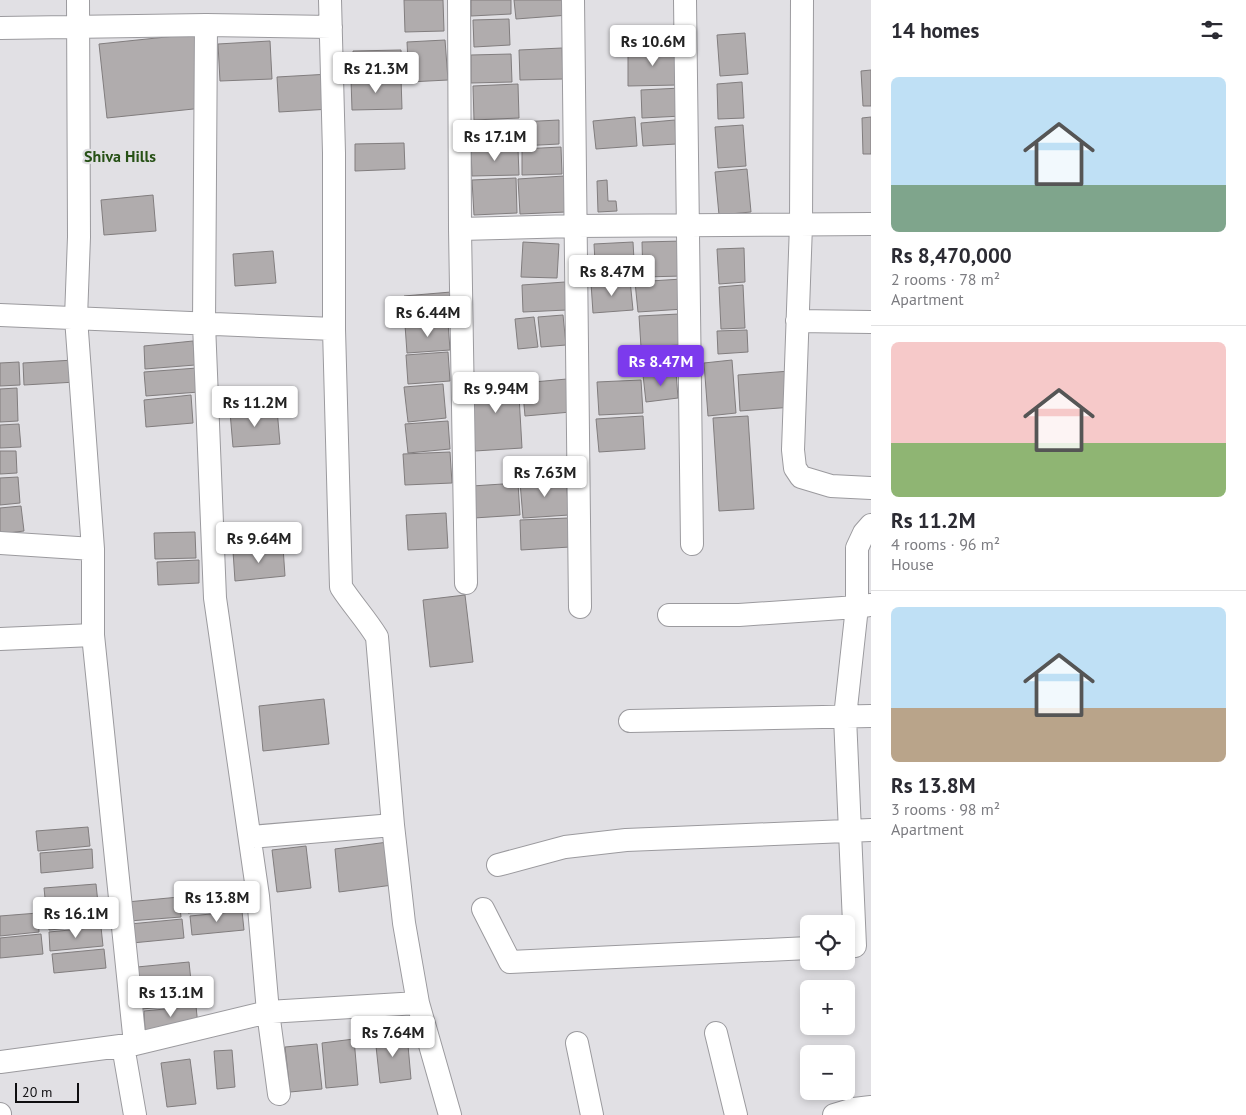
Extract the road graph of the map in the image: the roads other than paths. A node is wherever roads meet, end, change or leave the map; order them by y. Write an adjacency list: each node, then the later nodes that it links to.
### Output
1 (78, 0): 8 (street)
2 (330, 0): 9 (street)
3 (459, 0): 15 (street)
4 (574, 0): 13 (street)
5 (685, 0): 14 (street)
6 (802, 0): 12 (street)
7 (206, 25): 8 (street); 9 (street); 20 (street)
8 (79, 27): 10 (street); 17 (street)
9 (331, 27): 21 (street)
10 (0, 28)
11 (871, 224): 12 (street)
12 (801, 225): 14 (street); 18 (street)
13 (575, 226): 14 (street); 15 (street); 29 (street)
14 (687, 226): 25 (street)
15 (460, 229): 27 (street)
16 (0, 315): 17 (street)
17 (76, 318): 20 (street); 26 (street)
18 (798, 321): 19 (street); 22 (street)
19 (871, 322)
20 (204, 324): 21 (street); 38 (street)
21 (334, 329): 36 (street)
22 (871, 488)
23 (871, 525): 28 (street)
24 (0, 543): 26 (street)
25 (692, 544)
26 (93, 548): 31 (street)
27 (466, 583)
28 (864, 606): 30 (street); 34 (street)
29 (580, 607)
30 (669, 615)
31 (93, 634): 32 (street); 47 (street)
32 (0, 639)
33 (871, 716): 34 (street)
34 (845, 717): 35 (street); 37 (street)
35 (630, 721)
36 (392, 825): 38 (street); 43 (street)
37 (861, 831): 39 (street); 41 (street)
38 (250, 837): 44 (street)
39 (498, 865)
40 (484, 909): 42 (street)
41 (857, 946)
42 (800, 948)
43 (418, 1003): 44 (street); 51 (street)
44 (268, 1012): 47 (street); 49 (street)
45 (716, 1033): 53 (street)
46 (577, 1043): 52 (street)
47 (129, 1045): 48 (street); 50 (street)
48 (0, 1062)
49 (279, 1094)
50 (135, 1115)
51 (450, 1115)
52 (592, 1115)
53 (736, 1115)

